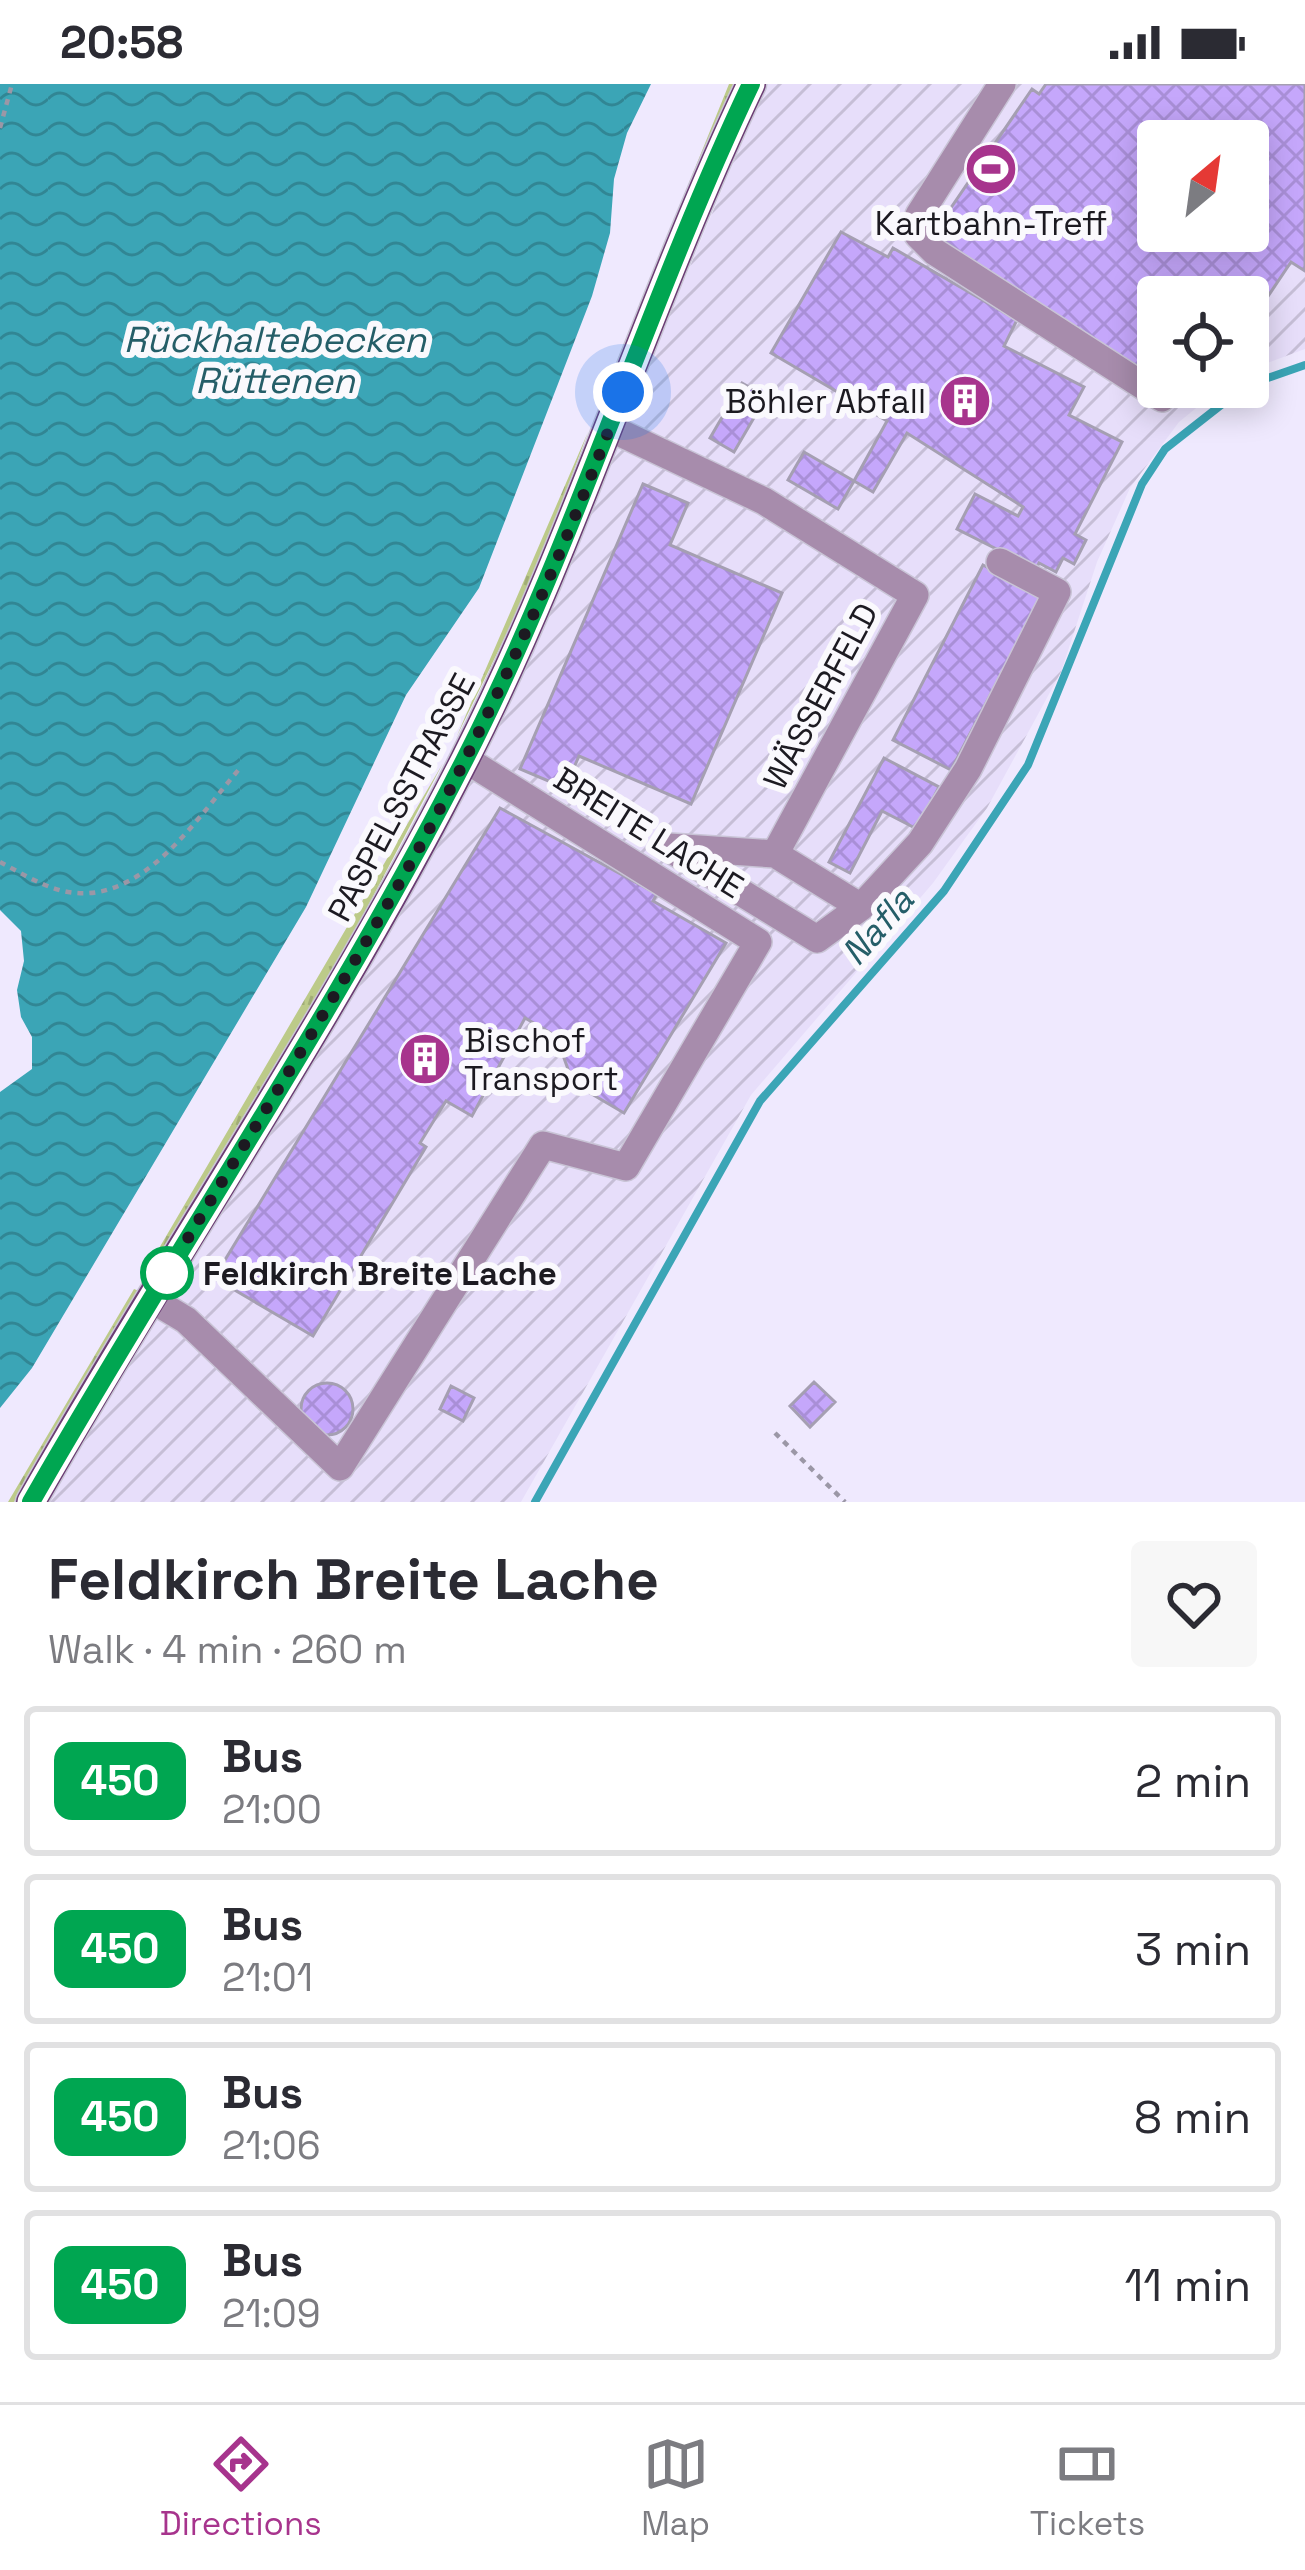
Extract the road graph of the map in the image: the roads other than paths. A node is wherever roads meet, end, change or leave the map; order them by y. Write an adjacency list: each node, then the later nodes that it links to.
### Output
1 (751, 84): 4 (main road, PASPELSSTRASSE)
2 (1002, 84): 3 (lane)
3 (1137, 382)
4 (610, 428): 6 (main road, PASPELSSTRASSE); 7 (lane, WÄSSERFELD)
5 (1000, 562): 8 (lane)
6 (465, 759): 9 (main road, PASPELSSTRASSE); 9 (lane, BREITE LACHE)
7 (775, 854): 8 (lane); 8 (lane)
8 (861, 907)
9 (152, 1299): 10 (main road, PASPELSSTRASSE)
10 (31, 1502)

